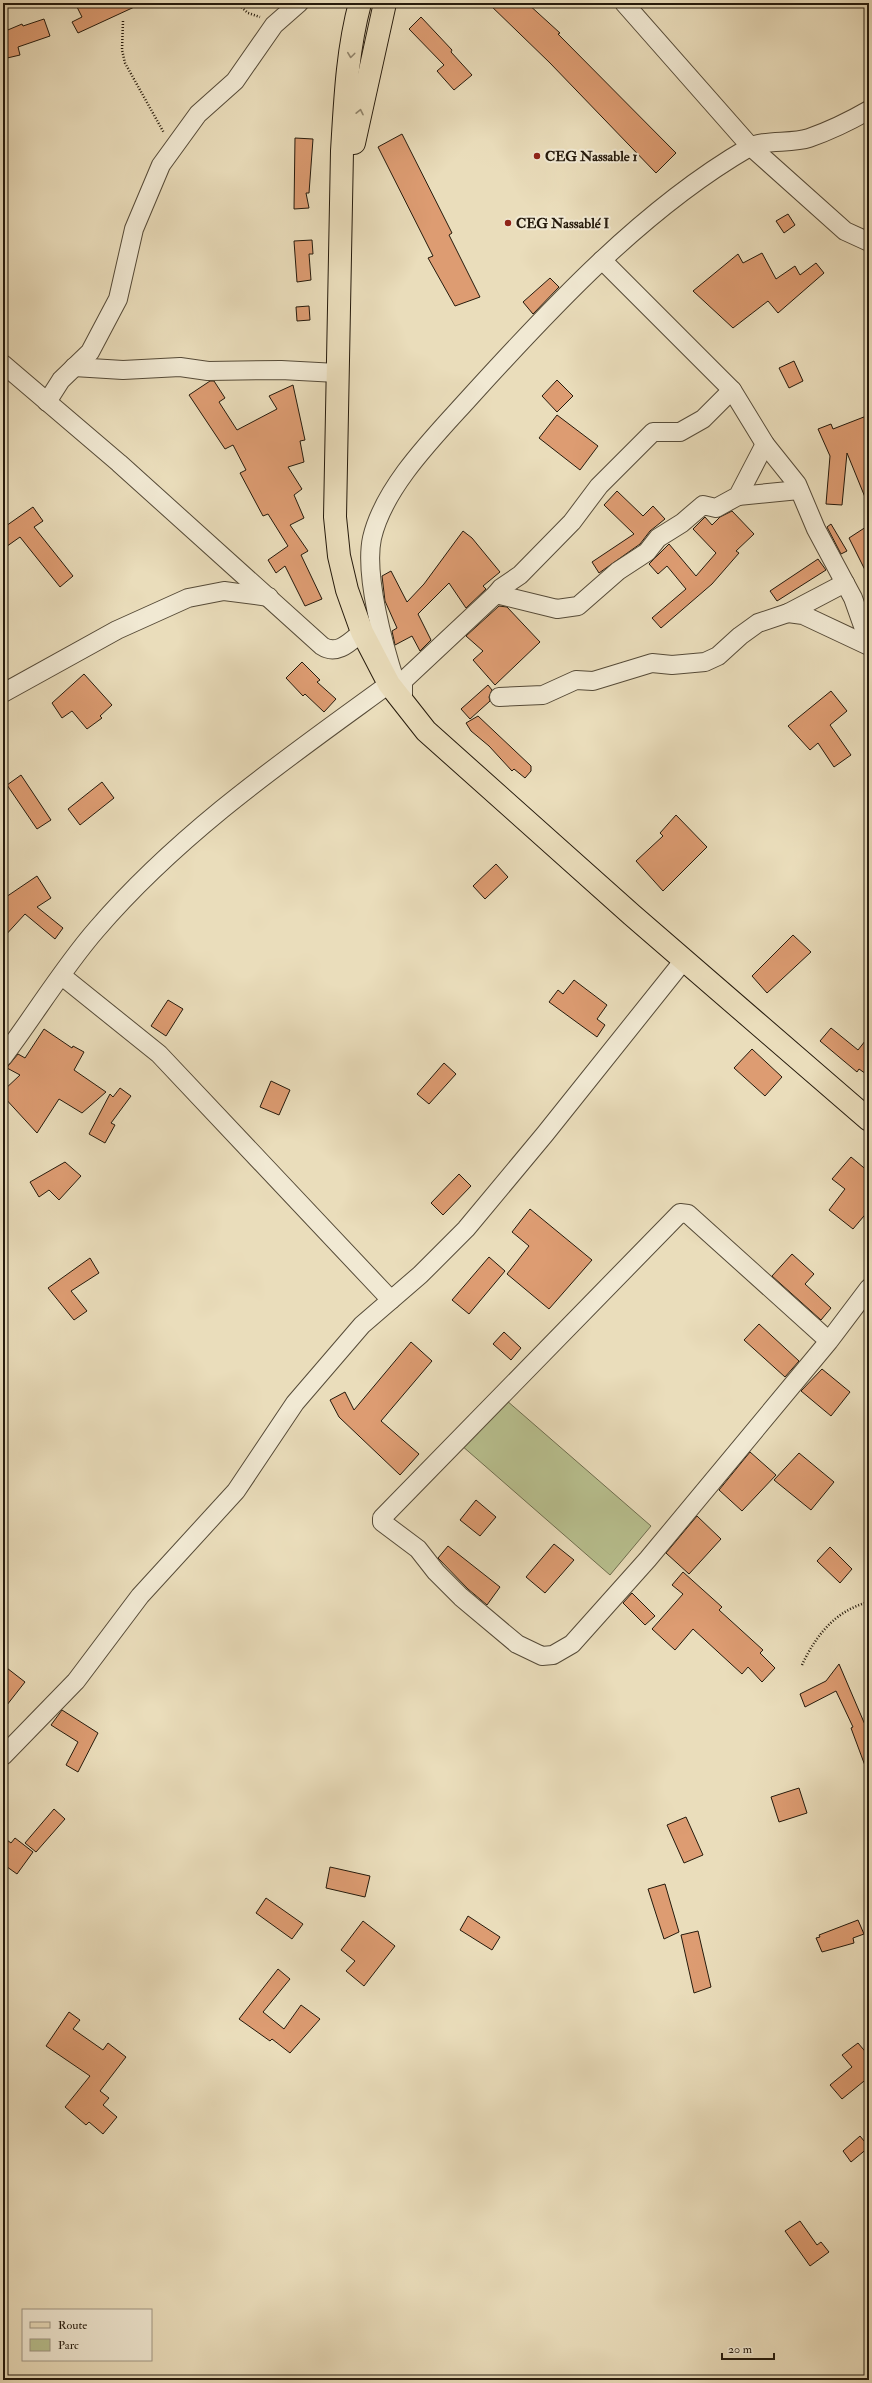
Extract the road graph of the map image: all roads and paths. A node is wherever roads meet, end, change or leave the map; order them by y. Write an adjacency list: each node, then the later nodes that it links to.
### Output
1 (237, 3): 7 (path)
2 (299, 3): 7 (street)
3 (386, 3): 11 (main road, one-way to 3)
4 (624, 3): 10 (street)
5 (356, 10): 11 (main road, one-way to 11)
6 (122, 21): 9 (path)
7 (274, 25): 9 (street)
8 (869, 110): 10 (street)
9 (176, 145): 15 (street)
10 (750, 146): 12 (street); 13 (street)
11 (341, 191): 16 (main road)
12 (869, 242)
13 (602, 260): 17 (street); 32 (street)
14 (3, 364): 18 (street)
15 (74, 367): 16 (street); 18 (street)
16 (337, 374): 26 (main road)
17 (732, 390): 19 (street); 23 (street)
18 (47, 402): 24 (street)
19 (765, 444): 20 (street); 21 (street)
20 (799, 490): 21 (street); 22 (street)
21 (738, 496): 23 (street)
22 (845, 584): 25 (street); 27 (street)
23 (496, 594): 32 (street)
24 (269, 597): 26 (street); 30 (street)
25 (788, 613): 28 (street); 31 (street)
26 (362, 632): 29 (main road)
27 (869, 642)
28 (869, 646)
29 (389, 684): 32 (main road); 34 (street)
30 (3, 693)
31 (499, 697)
32 (403, 704): 33 (main road)
33 (684, 960): 36 (main road); 38 (street)
34 (62, 976): 35 (street); 38 (street)
35 (3, 1057)
36 (869, 1120)
37 (869, 1288): 39 (street)
38 (391, 1300): 42 (street)
39 (829, 1341): 39 (street)
40 (869, 1602): 41 (path)
41 (802, 1665)
42 (3, 1756)

